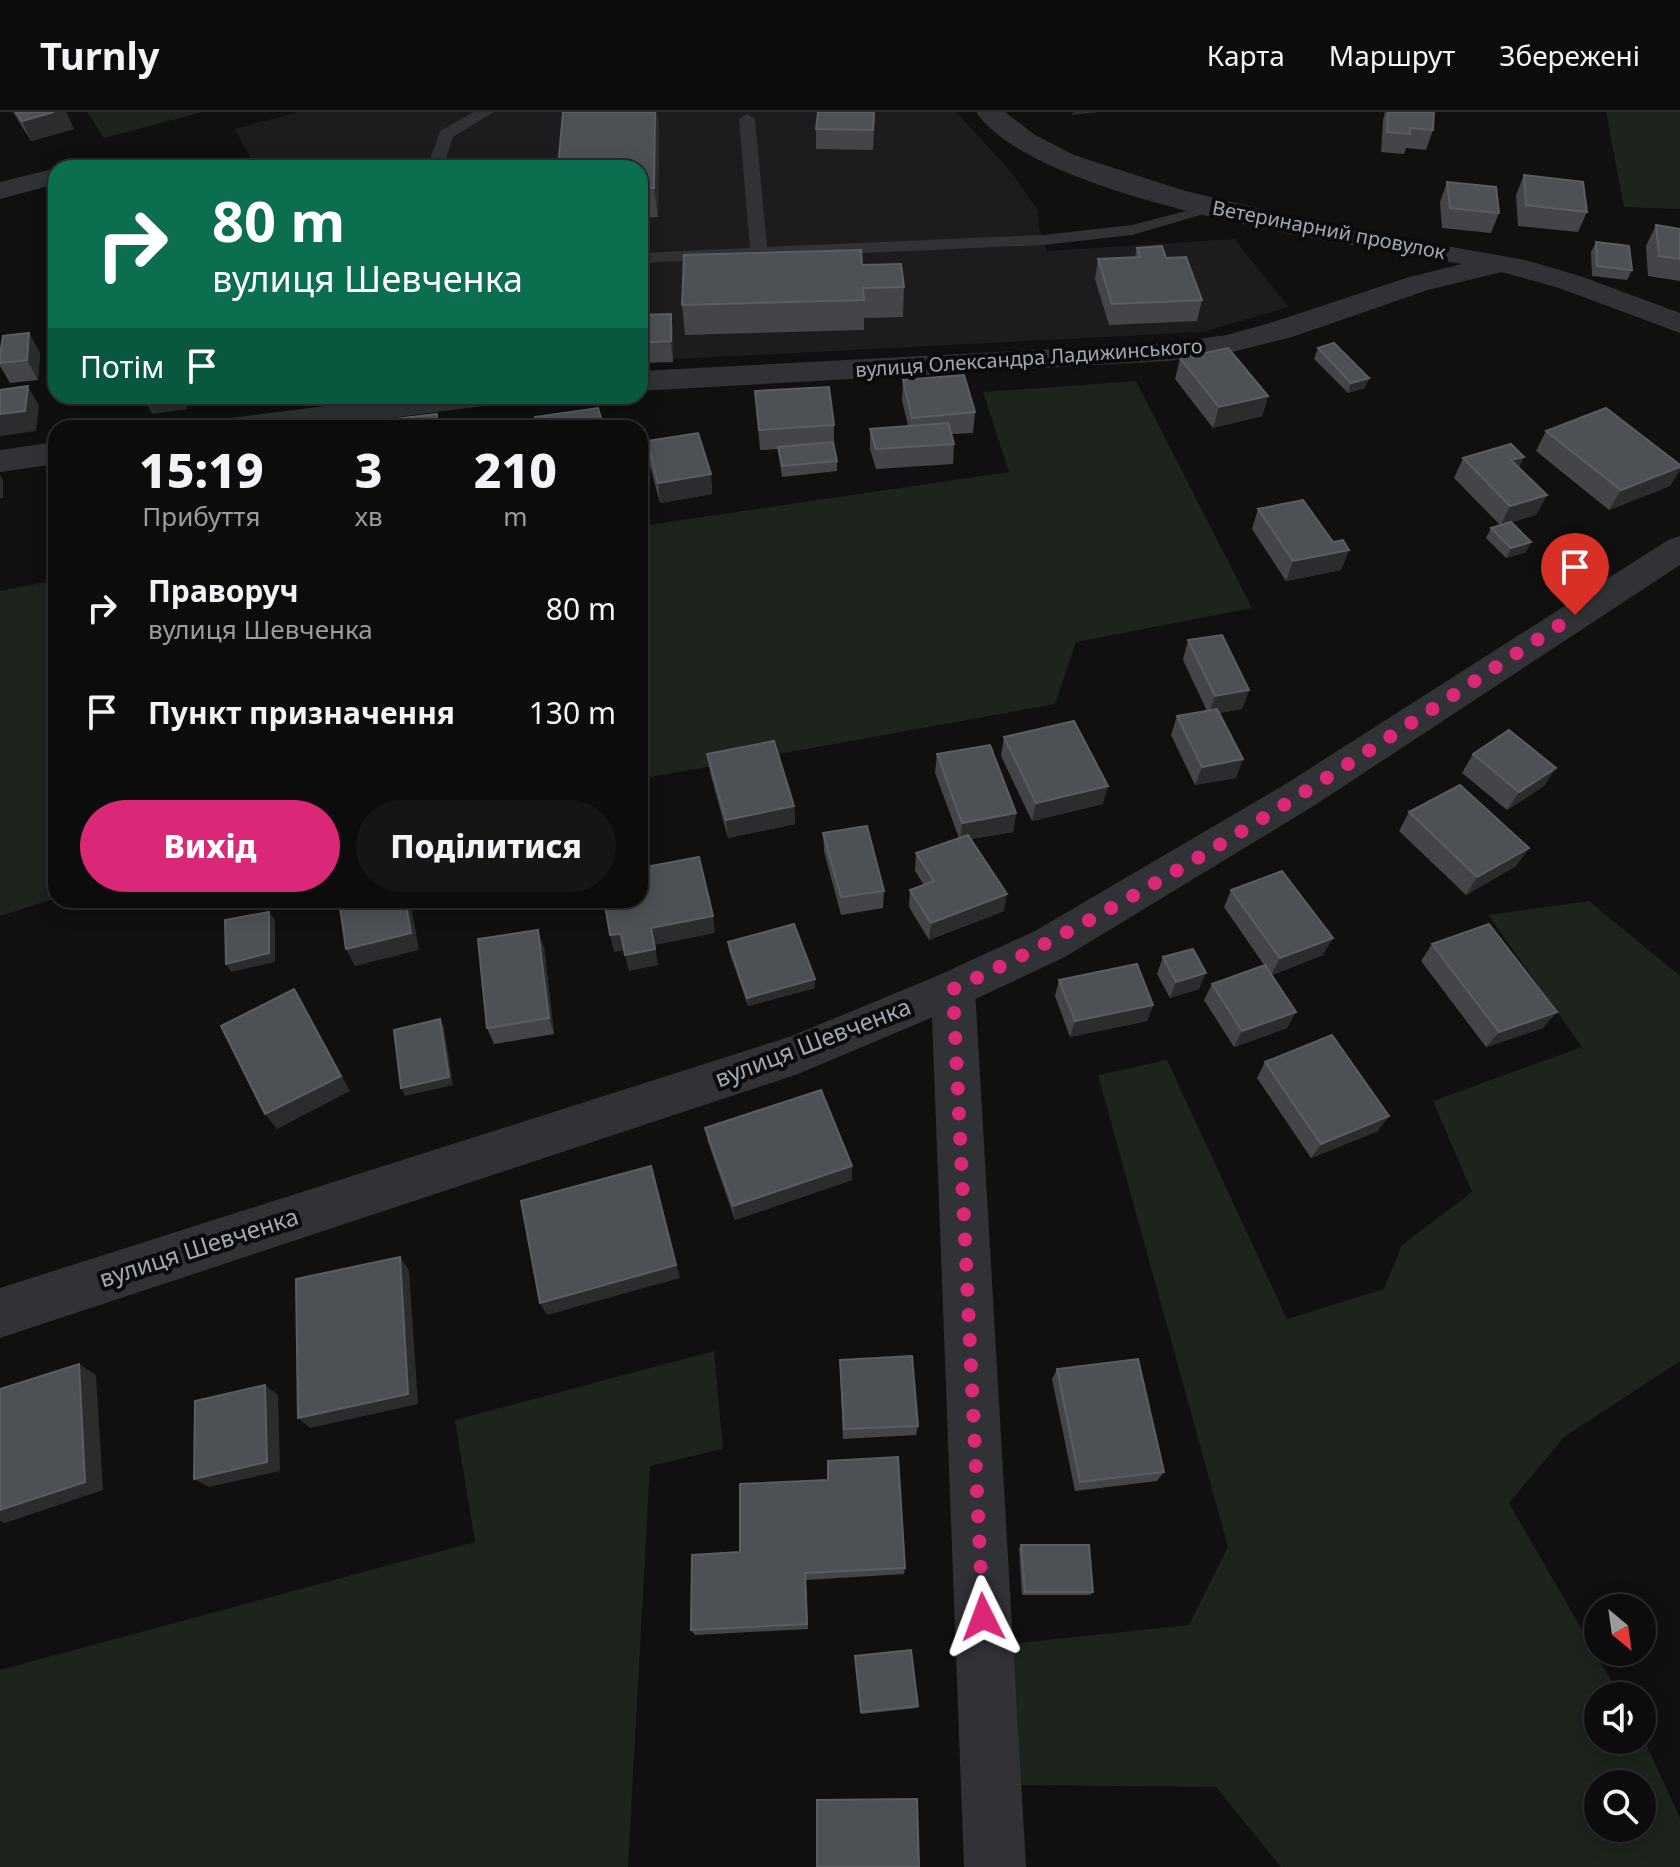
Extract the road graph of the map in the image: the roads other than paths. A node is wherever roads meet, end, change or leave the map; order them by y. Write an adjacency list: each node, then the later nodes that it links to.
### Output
1 (486, 112): 4 (lane)
2 (989, 112): 7 (street, Ветеринарний провулок)
3 (747, 119): 8 (lane)
4 (438, 160)
5 (48, 178): 6 (street)
6 (0, 191)
7 (1213, 209): 8 (lane); 10 (street, Ветеринарний провулок)
8 (759, 253): 9 (lane)
9 (648, 258)
10 (1502, 263): 11 (street, Ветеринарний провулок); 12 (street, вулиця Олександра Ладижинського)
11 (1680, 324)
12 (648, 381)
13 (420, 404): 14 (street)
14 (294, 420)
15 (48, 454): 16 (street)
16 (0, 461)
17 (1680, 548): 18 (street, вулиця Шевченка)
18 (953, 989): 19 (street, вулиця Шевченка); 20 (street)
19 (0, 1313)
20 (995, 1867)

